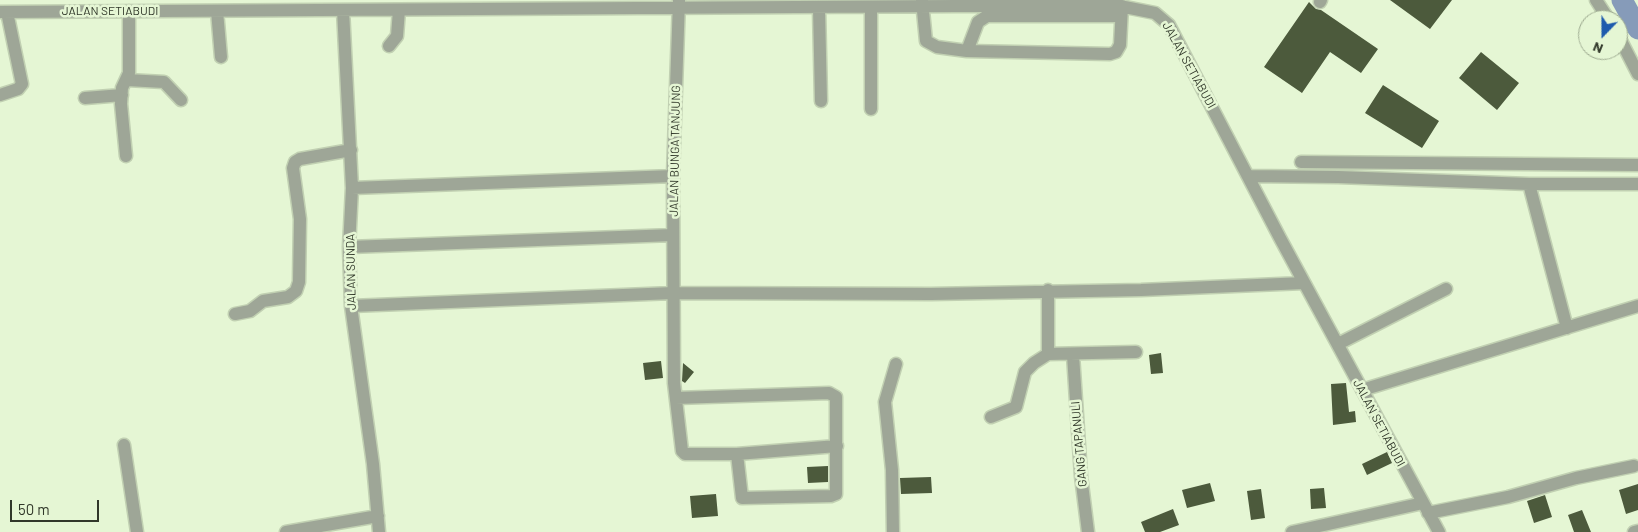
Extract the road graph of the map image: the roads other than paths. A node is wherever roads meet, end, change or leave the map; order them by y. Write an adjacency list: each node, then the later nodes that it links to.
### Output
1 (679, 4): 5 (street, JALAN SETIABUDI); 9 (street, JALAN SETIABUDI); 31 (street, JALAN BUNGA TANJUNG)
2 (922, 4): 7 (street, JALAN SETIABUDI); 10 (street, JALAN SETIABUDI); 16 (street)
3 (249, 5): 4 (street, JALAN SETIABUDI); 13 (street, JALAN SETIABUDI)
4 (318, 5): 11 (street, JALAN SETIABUDI)
5 (474, 5): 12 (street, JALAN SETIABUDI)
6 (69, 6): 8 (street, JALAN SETIABUDI); 14 (street, JALAN SETIABUDI)
7 (1119, 7): 16 (street); 16 (street); 32 (street, JALAN SETIABUDI)
8 (138, 8): 13 (street, JALAN SETIABUDI); 20 (street)
9 (819, 8): 10 (street, JALAN SETIABUDI); 25 (street)
10 (871, 8): 26 (street)
11 (343, 10): 12 (street, JALAN SETIABUDI); 27 (street, JALAN SUNDA)
12 (399, 10): 15 (street)
13 (217, 11): 18 (street)
14 (3, 12): 21 (street)
15 (389, 46)
16 (967, 51)
17 (1628, 54): 19 (street)
18 (221, 57)
19 (1638, 74)
20 (127, 80): 22 (street); 24 (street)
21 (0, 95)
22 (122, 95): 23 (street); 28 (street)
23 (85, 98)
24 (182, 100)
25 (822, 101)
26 (871, 109)
27 (351, 150): 35 (street, JALAN SUNDA); 44 (street)
28 (126, 156)
29 (1301, 162): 30 (street)
30 (1638, 165)
31 (673, 176): 35 (street); 36 (street, JALAN BUNGA TANJUNG)
32 (1249, 176): 33 (street); 38 (street, JALAN SETIABUDI)
33 (1529, 184): 34 (street); 45 (street)
34 (1638, 184)
35 (352, 188): 37 (street, JALAN SUNDA)
36 (673, 235): 37 (street); 41 (street, JALAN BUNGA TANJUNG)
37 (349, 247): 42 (street, JALAN SUNDA)
38 (1304, 283): 40 (street); 46 (street, JALAN SETIABUDI)
39 (1446, 289): 46 (street)
40 (1048, 290): 41 (street); 48 (street)
41 (673, 293): 42 (street); 52 (street, JALAN BUNGA TANJUNG)
42 (351, 306): 59 (street, JALAN SUNDA)
43 (1638, 306): 45 (street)
44 (234, 314)
45 (1566, 328): 51 (street)
46 (1338, 344): 51 (street, JALAN SETIABUDI)
47 (1136, 352): 49 (street)
48 (1048, 354): 49 (street); 53 (street)
49 (1073, 355): 65 (street, GANG TAPANULI)
50 (896, 364): 64 (street)
51 (1362, 390): 58 (street, JALAN SETIABUDI)
52 (676, 398): 55 (street); 56 (street, JALAN BUNGA TANJUNG)
53 (991, 417)
54 (124, 445): 61 (street)
55 (837, 446): 56 (street); 56 (street)
56 (738, 454)
57 (1634, 466): 58 (street)
58 (1425, 508): 66 (street); 67 (street, JALAN SETIABUDI)
59 (378, 516): 62 (street); 63 (street, JALAN SUNDA)
60 (1638, 531): 68 (street)
61 (137, 532)
62 (286, 532)
63 (379, 532)
64 (893, 532)
65 (1088, 532)
66 (1292, 532)
67 (1439, 532)
68 (1634, 532)

